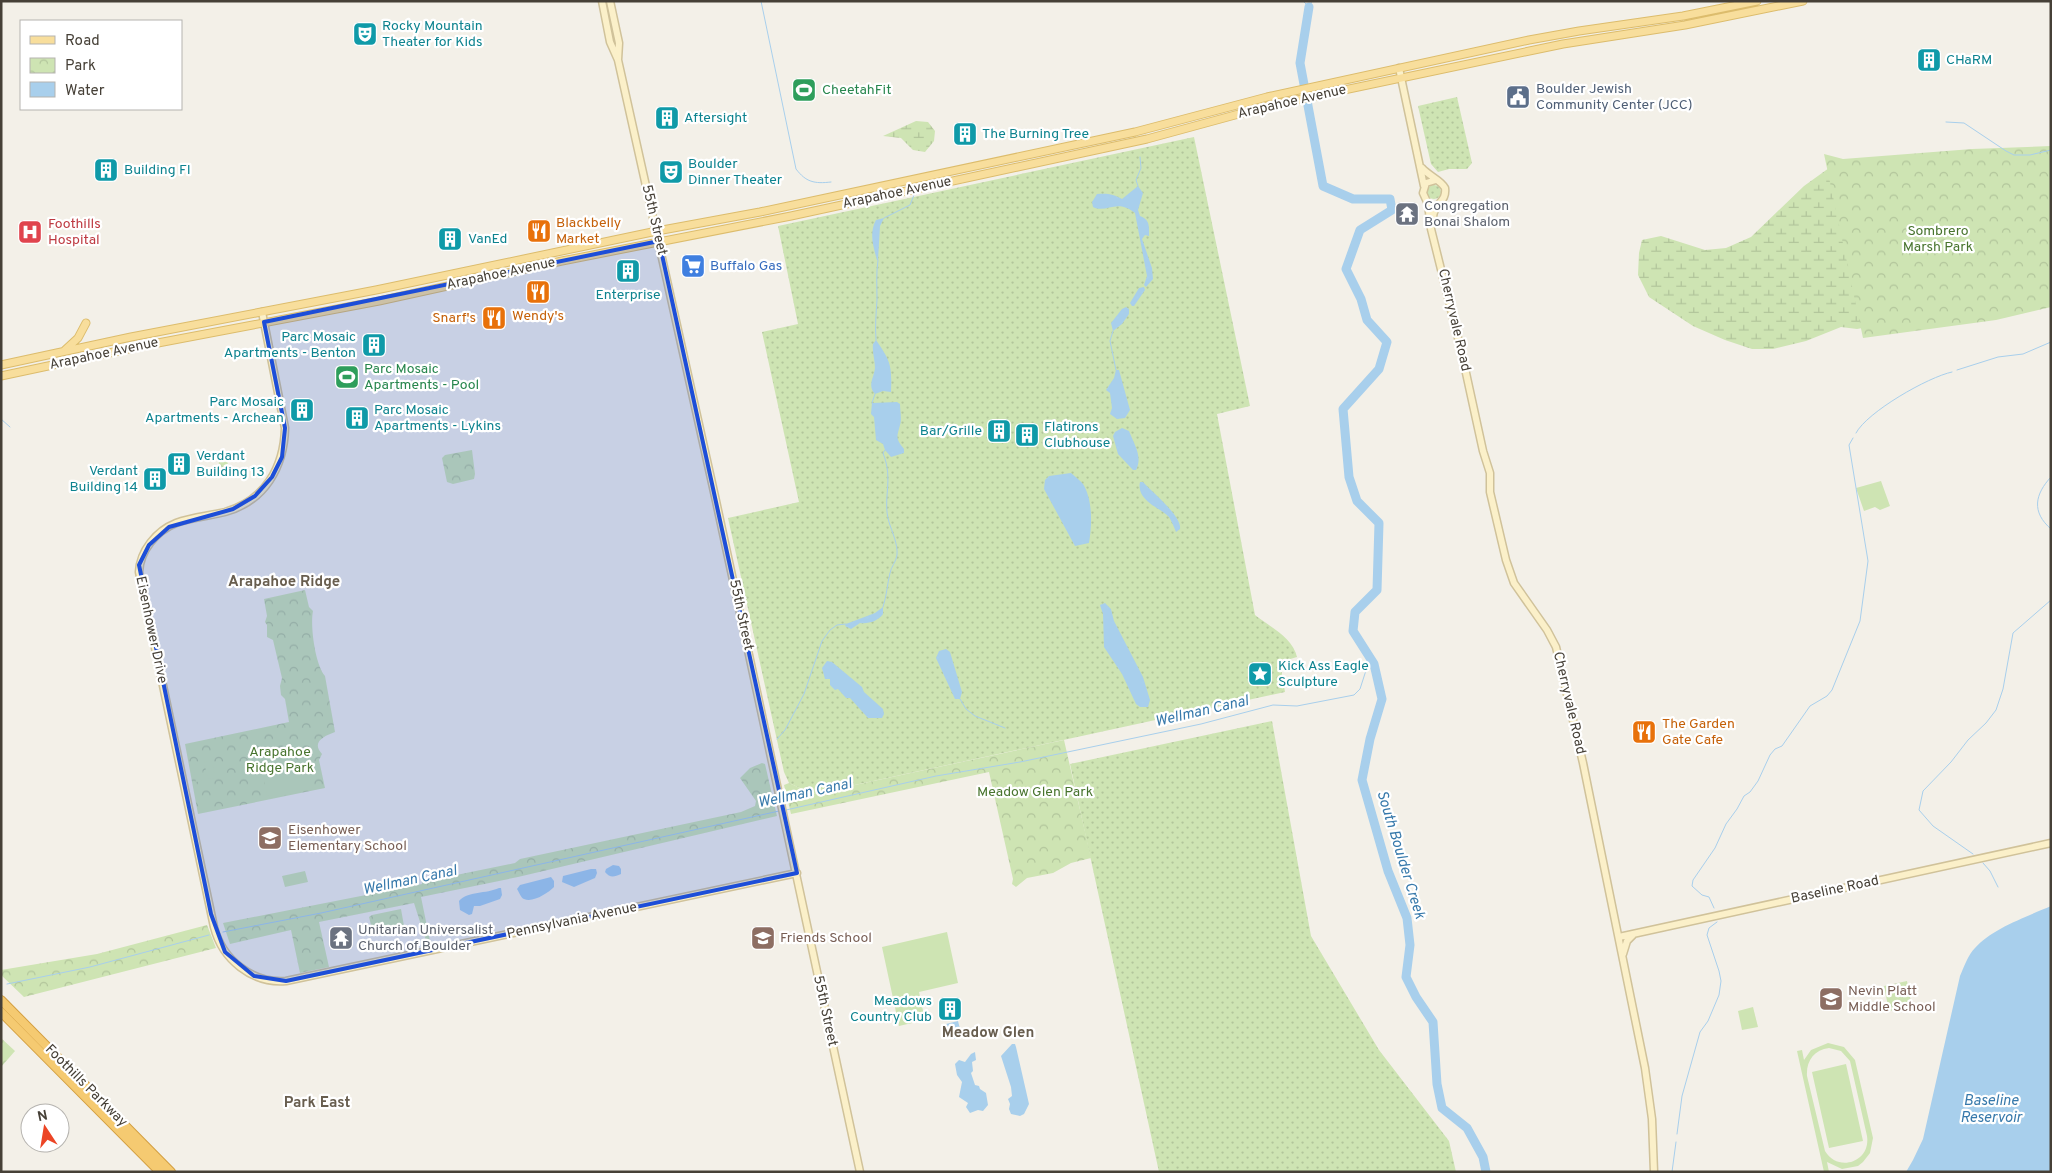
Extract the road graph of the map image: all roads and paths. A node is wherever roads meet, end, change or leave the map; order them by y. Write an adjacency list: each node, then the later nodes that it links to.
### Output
1 (602, 1): 5 (street, 55th Street)
2 (610, 1): 5 (street, 55th Street)
3 (1756, 1): 6 (main road, Arapahoe Avenue)
4 (1803, 1): 7 (main road, Arapahoe Avenue)
5 (618, 60): 13 (street, 55th Street)
6 (1399, 68): 7 (street); 13 (main road, Arapahoe Avenue)
7 (1401, 78): 8 (street); 14 (main road, Arapahoe Avenue)
8 (1419, 165): 9 (street); 10 (street)
9 (1436, 180): 10 (street); 12 (street)
10 (1424, 186): 11 (street)
11 (1426, 200): 12 (street); 15 (street, Cherryvale Road)
12 (1440, 202): 15 (street, Cherryvale Road)
13 (657, 231): 14 (street, 55th Street); 16 (main road, Arapahoe Avenue)
14 (660, 242): 17 (main road, Arapahoe Avenue); 23 (street, 55th Street)
15 (1437, 250): 25 (street, Cherryvale Road)
16 (262, 312): 17 (street, Eisenhower Drive); 19 (main road, Arapahoe Avenue)
17 (264, 322): 21 (main road, Arapahoe Avenue); 27 (street, Eisenhower Drive)
18 (86, 323): 19 (main road)
19 (62, 352): 20 (main road, Arapahoe Avenue)
20 (1, 365)
21 (1, 376)
22 (2051, 843): 24 (street, Baseline Road)
23 (797, 873): 27 (street, Pennsylvania Avenue); 32 (street, 55th Street)
24 (1634, 934): 25 (street, Baseline Road); 26 (street)
25 (1619, 937): 26 (street, Cherryvale Road)
26 (1623, 958): 33 (street, Cherryvale Road)
27 (233, 961)
28 (1, 1000): 31 (highway, Foothills Parkway)
29 (1, 1012): 30 (highway, Foothills Parkway)
30 (160, 1172)
31 (172, 1172)
32 (860, 1172)
33 (1654, 1172)

